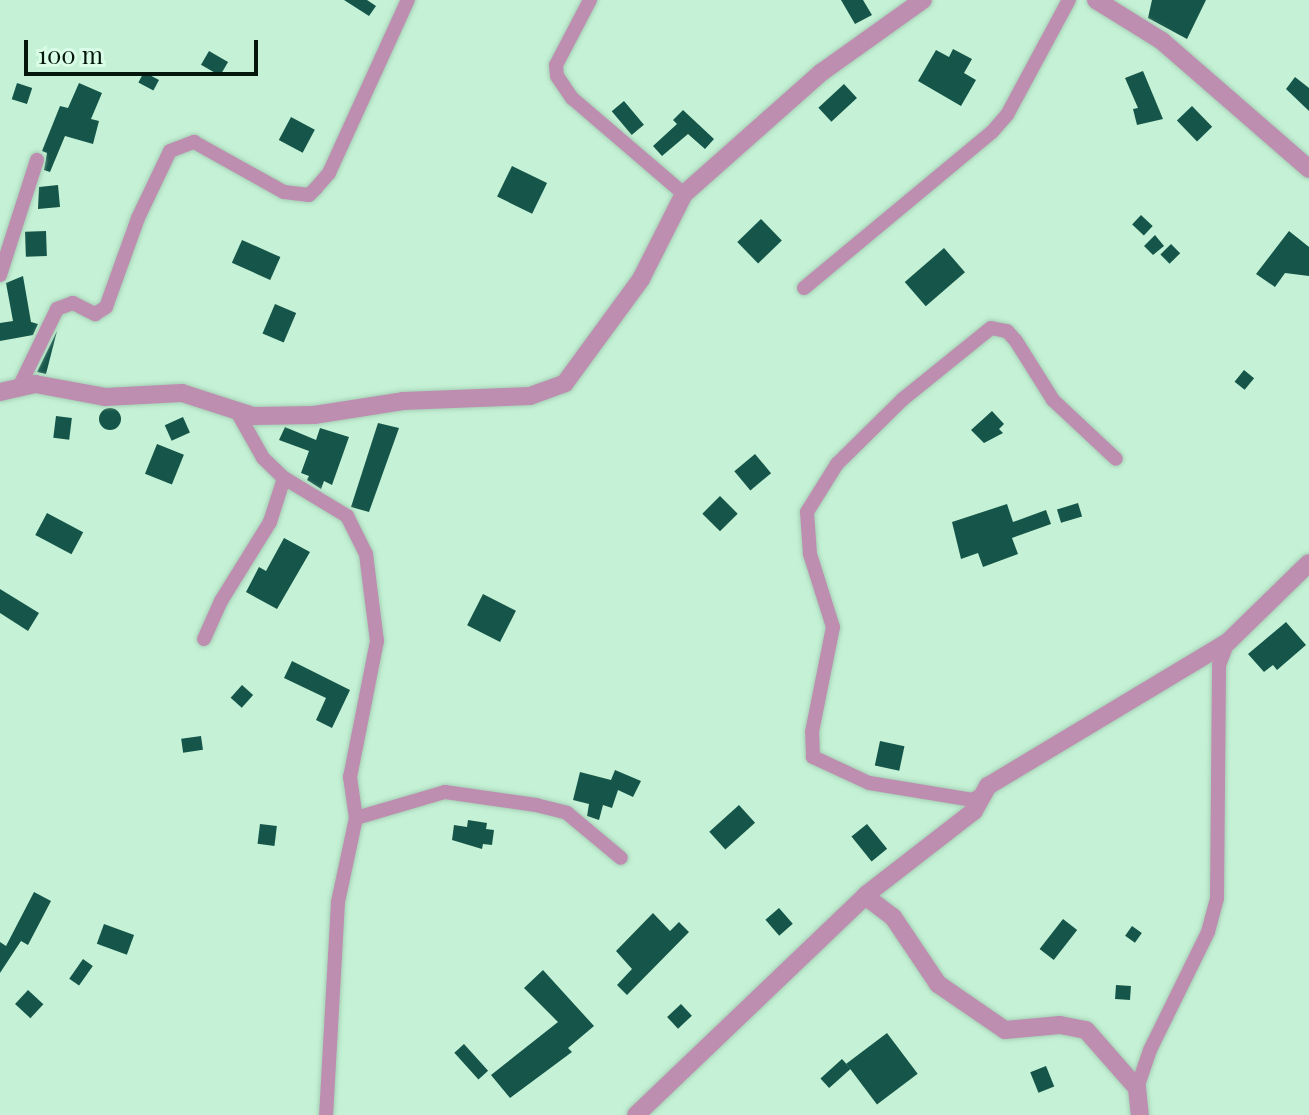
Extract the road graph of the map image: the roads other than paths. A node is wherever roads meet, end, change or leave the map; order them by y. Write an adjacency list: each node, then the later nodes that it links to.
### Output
1 (408, 0): 11 (street)
2 (590, 0): 8 (street)
3 (923, 0): 8 (street)
4 (1069, 0): 10 (street)
5 (1096, 0): 7 (street)
6 (37, 160): 9 (street)
7 (1309, 169)
8 (684, 194): 13 (street)
9 (0, 275)
10 (804, 288)
11 (20, 385): 12 (street); 13 (street)
12 (0, 392)
13 (236, 410): 15 (street)
14 (1116, 459): 19 (street)
15 (284, 478): 17 (street); 20 (street)
16 (1309, 563): 18 (street)
17 (204, 639)
18 (1228, 642): 19 (street); 23 (street)
19 (988, 786): 22 (street)
20 (356, 818): 21 (street); 24 (street)
21 (621, 858)
22 (865, 896): 23 (street); 25 (street)
23 (1137, 1088): 26 (street)
24 (326, 1115)
25 (636, 1115)
26 (1140, 1115)

